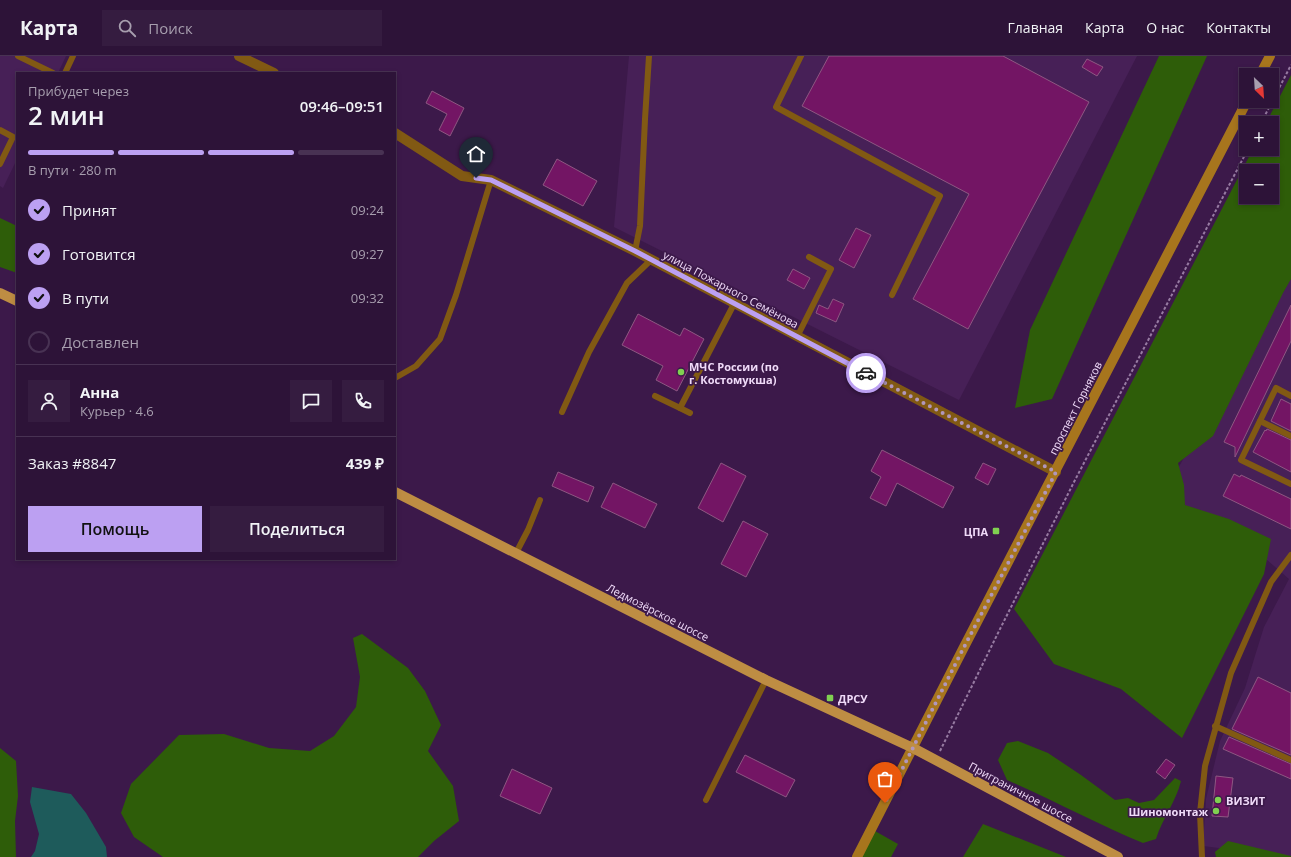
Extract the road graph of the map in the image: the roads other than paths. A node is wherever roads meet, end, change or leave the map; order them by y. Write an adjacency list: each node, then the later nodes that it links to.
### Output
1 (18, 56): 8 (lane)
2 (73, 56): 9 (lane)
3 (239, 56): 10 (street)
4 (649, 56): 16 (lane)
5 (801, 56): 20 (lane)
6 (1270, 56): 7 (main road)
7 (1264, 68)
8 (51, 72)
9 (65, 72)
10 (272, 72)
11 (1243, 108): 32 (main road, проспект Горняков)
12 (0, 130): 14 (lane)
13 (396, 134): 15 (street, улица Пожарного Семёнова)
14 (0, 164)
15 (491, 180): 16 (street, улица Пожарного Семёнова); 24 (lane)
16 (635, 251): 18 (street, улица Пожарного Семёнова)
17 (809, 257): 23 (lane)
18 (651, 260): 22 (street, улица Пожарного Семёнова); 28 (lane)
19 (0, 293): 21 (main road)
20 (892, 295)
21 (16, 301)
22 (734, 304): 23 (street, улица Пожарного Семёнова); 27 (lane)
23 (797, 337): 32 (street, улица Пожарного Семёнова)
24 (396, 377)
25 (655, 396): 27 (lane)
26 (1291, 396): 30 (lane)
27 (680, 408): 29 (lane)
28 (562, 412)
29 (690, 413)
30 (1260, 421): 31 (lane); 33 (lane)
31 (1291, 436)
32 (1056, 472): 40 (main road, проспект Горняков)
33 (1291, 484)
34 (396, 493): 36 (main road, Ледмозёрское шоссе)
35 (540, 500): 36 (lane)
36 (516, 553): 38 (main road, Ледмозёрское шоссе)
37 (1291, 555): 39 (lane)
38 (766, 680): 40 (main road, Ледмозёрское шоссе); 42 (lane)
39 (1215, 726): 41 (lane); 45 (lane)
40 (913, 748): 43 (main road, проспект Горняков); 44 (main road, Приграничное шоссе)
41 (1291, 760)
42 (706, 800)
43 (857, 857)
44 (1118, 857)
45 (1202, 857)

